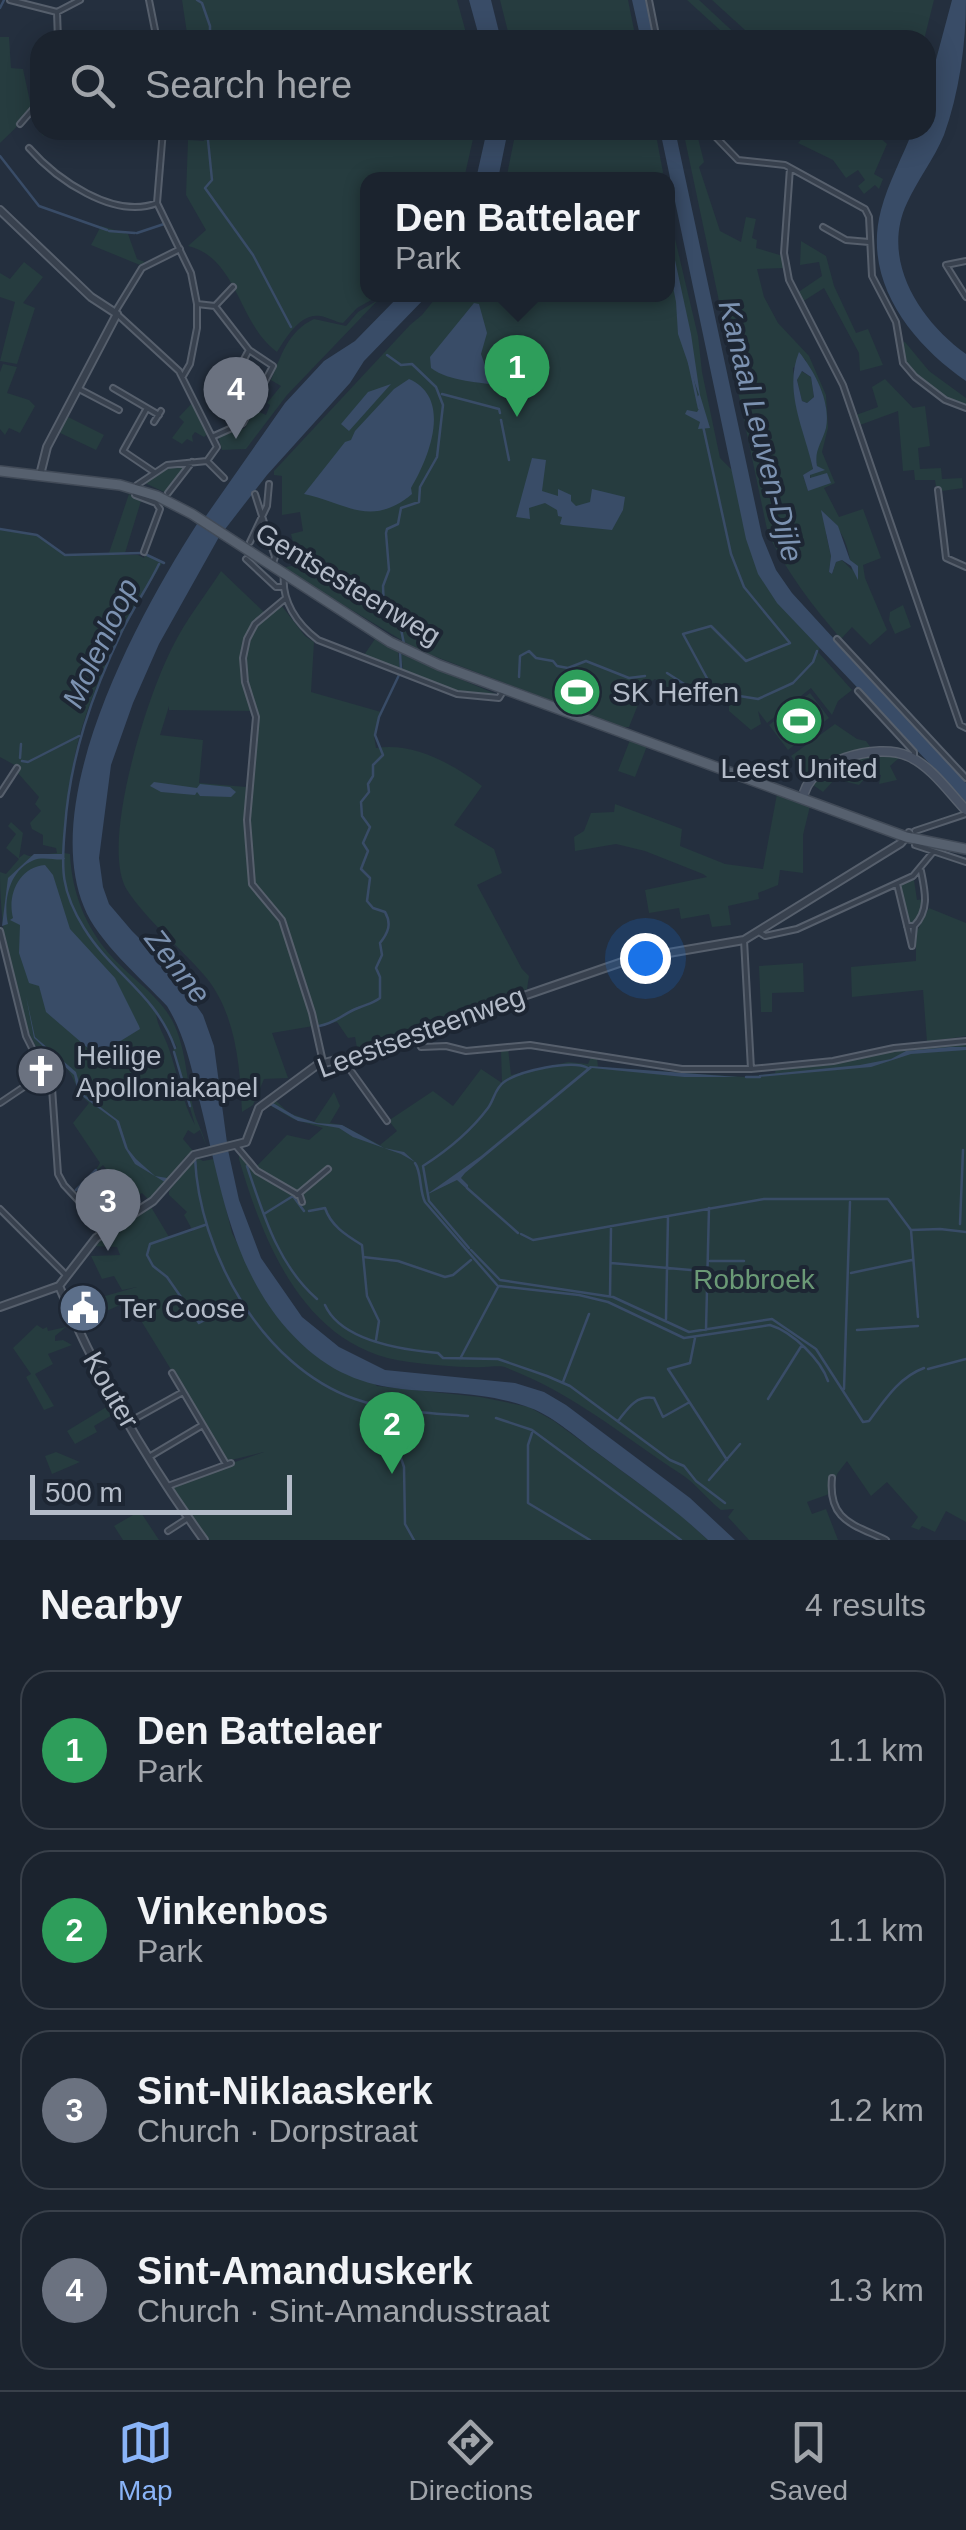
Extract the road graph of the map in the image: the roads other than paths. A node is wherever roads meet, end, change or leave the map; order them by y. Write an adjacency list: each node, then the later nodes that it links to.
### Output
1 (10, 0): 5 (street)
2 (80, 0): 5 (street)
3 (150, 0): 7 (street)
4 (649, 0): 8 (street)
5 (57, 12): 6 (street)
6 (58, 30)
7 (155, 30)
8 (656, 30)
9 (30, 113): 10 (street)
10 (20, 124)
11 (162, 140): 15 (street)
12 (719, 140): 14 (street)
13 (29, 148): 15 (street)
14 (790, 168): 18 (street); 59 (street)
15 (157, 203): 19 (street)
16 (0, 210): 25 (street)
17 (823, 227): 18 (street)
18 (868, 242): 32 (street)
19 (180, 249): 23 (street); 25 (street)
20 (966, 261): 22 (street)
21 (233, 286): 24 (street)
22 (966, 298)
23 (197, 304): 24 (street); 28 (street)
24 (215, 306): 26 (street)
25 (116, 313): 28 (street); 29 (street)
26 (249, 350): 27 (street); 35 (street)
27 (236, 372)
28 (183, 376): 35 (street)
29 (77, 388): 33 (street); 40 (street)
30 (113, 388): 31 (street)
31 (147, 408): 34 (street); 39 (street)
32 (966, 408)
33 (119, 410)
34 (154, 422)
35 (214, 436): 36 (street)
36 (207, 461): 37 (street); 41 (street)
37 (192, 462): 39 (street); 45 (street)
38 (0, 471): 40 (main road, Gentsesteenweg)
39 (154, 472): 43 (street)
40 (40, 476): 43 (main road, Gentsesteenweg)
41 (224, 478)
42 (269, 484): 47 (street)
43 (135, 488): 49 (street); 51 (main road, Gentsesteenweg)
44 (938, 490): 52 (street)
45 (168, 493)
46 (255, 494): 47 (street)
47 (263, 517): 48 (street); 51 (street)
48 (250, 542)
49 (144, 552)
50 (246, 559): 54 (street)
51 (272, 566): 53 (main road, Gentsesteenweg)
52 (966, 567)
53 (284, 574): 54 (street); 58 (main road, Gentsesteenweg)
54 (284, 587): 55 (street)
55 (286, 598): 58 (street, Gentsesteenweg); 83 (street)
56 (837, 639): 62 (street)
57 (858, 691): 60 (street)
58 (502, 694): 64 (main road, Gentsesteenweg)
59 (966, 728)
60 (914, 759): 63 (main road); 67 (main road)
61 (18, 768): 65 (street)
62 (966, 778)
63 (808, 782): 64 (main road); 66 (main road)
64 (788, 793): 66 (main road, Gentsesteenweg)
65 (0, 794)
66 (805, 800): 68 (main road, Gentsesteenweg)
67 (966, 812): 68 (street)
68 (910, 833): 70 (main road, Gentsesteenweg); 78 (street, Leestsesteenweg)
69 (916, 846): 71 (street)
70 (966, 847)
71 (933, 852): 72 (street); 73 (street)
72 (966, 862)
73 (921, 871): 74 (street); 76 (street)
74 (896, 884): 75 (street); 78 (street)
75 (907, 926): 76 (street); 76 (street)
76 (914, 926)
77 (0, 931): 85 (street)
78 (759, 932): 79 (street, Leestsesteenweg)
79 (744, 940): 80 (street, Leestsesteenweg); 84 (street)
80 (416, 1037): 82 (street, Leestsesteenweg); 84 (street)
81 (966, 1041): 84 (street)
82 (341, 1057): 83 (street, Leestsesteenweg); 87 (street)
83 (324, 1062): 88 (street, Leestsesteenweg)
84 (751, 1069)
85 (46, 1072): 86 (street); 93 (street)
86 (0, 1103)
87 (387, 1121)
88 (232, 1147): 90 (street); 93 (street)
89 (328, 1169): 90 (street)
90 (297, 1195): 91 (street)
91 (302, 1202)
92 (0, 1209): 94 (street)
93 (106, 1230): 94 (street)
94 (66, 1275): 95 (street)
95 (60, 1286): 96 (street); 99 (street, Kouter)
96 (0, 1306)
97 (172, 1373): 98 (street)
98 (183, 1392): 99 (street); 100 (street)
99 (128, 1422): 101 (street, Kouter)
100 (204, 1425): 101 (street); 103 (street)
101 (150, 1457): 103 (street, Kouter)
102 (832, 1478): 106 (street)
103 (168, 1486): 104 (street, Kouter)
104 (188, 1518): 105 (street); 107 (street, Kouter)
105 (168, 1531)
106 (876, 1538): 108 (street)
107 (204, 1540)
108 (886, 1540)

